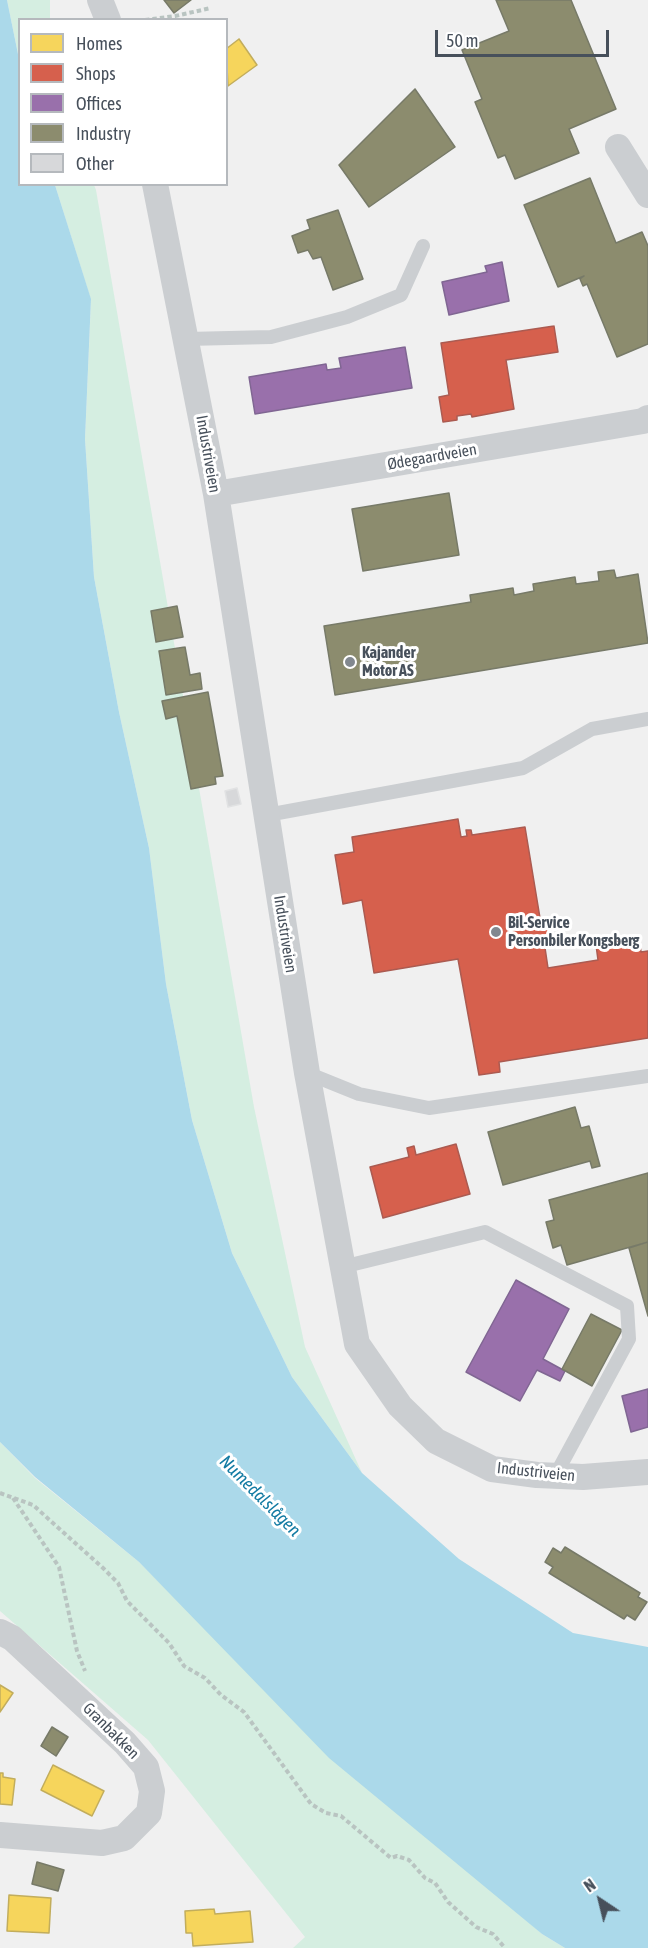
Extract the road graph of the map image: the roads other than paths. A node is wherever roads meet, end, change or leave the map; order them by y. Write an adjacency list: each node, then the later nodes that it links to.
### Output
1 (100, 0): 2 (street)
2 (107, 18)
3 (618, 147): 5 (street)
4 (155, 186): 7 (street, Industriveien)
5 (648, 195)
6 (423, 246): 7 (lane)
7 (187, 339): 9 (street, Industriveien)
8 (648, 418): 9 (street, Ødegaardveien)
9 (216, 494): 11 (street, Industriveien)
10 (648, 719): 11 (lane)
11 (267, 815): 12 (street, Industriveien)
12 (307, 1073): 13 (lane); 14 (street, Industriveien)
13 (648, 1076)
14 (342, 1267): 16 (street, Industriveien); 16 (lane)
15 (648, 1472): 16 (street, Industriveien)
16 (555, 1476)
17 (0, 1632): 18 (street, Granbakken)
18 (0, 1835)

